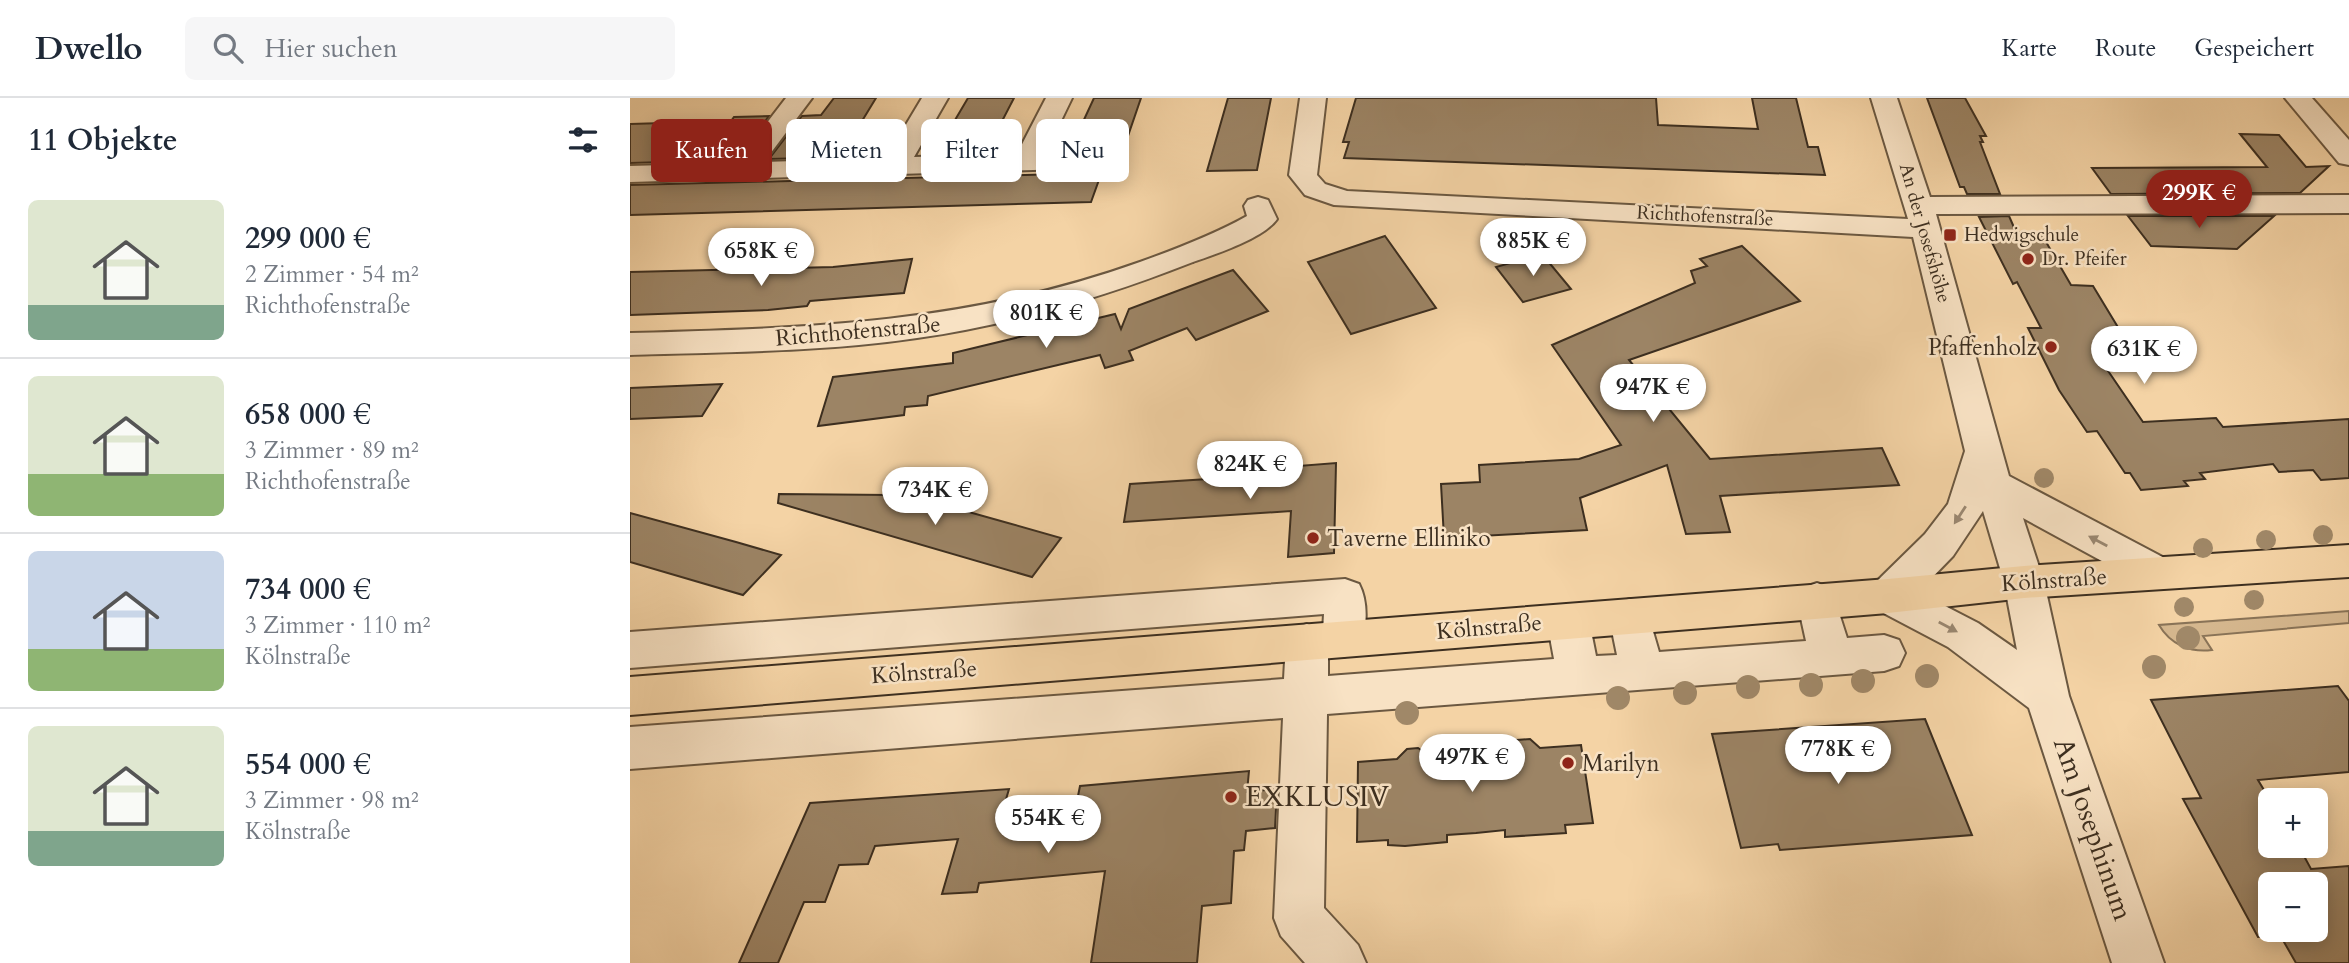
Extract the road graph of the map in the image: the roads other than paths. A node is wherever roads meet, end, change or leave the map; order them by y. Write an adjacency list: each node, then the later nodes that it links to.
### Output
1 (799, 98): 7 (street)
2 (935, 98): 8 (street)
3 (1059, 98): 10 (street)
4 (1313, 98): 17 (street, Richthofenstraße)
5 (1884, 98): 17 (street, An der Josefshöhe)
6 (2298, 98): 9 (street)
7 (772, 133)
8 (907, 146)
9 (2349, 157)
10 (1027, 162): 11 (street); 12 (street)
11 (1036, 162)
12 (907, 166)
13 (651, 173): 14 (street)
14 (630, 174)
15 (2349, 204): 17 (street, Richthofenstraße)
16 (1258, 206): 18 (street, Richthofenstraße)
17 (1923, 218): 19 (street, An der Josefshöhe)
18 (630, 344)
19 (1983, 451): 20 (street, An der Josefshöhe); 24 (street, one-way to 24)
20 (1996, 486): 22 (street, one-way to 20); 23 (street, An der Josefshöhe)
21 (2349, 561): 22 (main road, Kölnstraße)
22 (2158, 573): 23 (main road, Kölnstraße)
23 (2024, 582): 24 (main road, Kölnstraße); 41 (street, Am Josephinum)
24 (1888, 596): 25 (main road, Kölnstraße); 41 (street, one-way to 41)
25 (1817, 600): 27 (main road, Kölnstraße); 35 (street)
26 (1256, 603): 28 (street); 30 (street); 32 (street)
27 (1630, 616): 29 (main road, Kölnstraße); 37 (street)
28 (1072, 617): 31 (street); 36 (street)
29 (1568, 621): 30 (main road, Kölnstraße); 38 (street)
30 (1325, 640): 32 (main road, Kölnstraße); 42 (street)
31 (762, 641): 33 (street); 39 (street)
32 (1255, 646): 36 (main road, Kölnstraße)
33 (630, 650)
34 (1884, 653): 35 (street)
35 (1831, 658): 37 (street)
36 (1061, 662): 39 (main road, Kölnstraße)
37 (1642, 672): 38 (street)
38 (1579, 677): 42 (street)
39 (741, 687): 40 (main road, Kölnstraße)
40 (630, 696)
41 (2047, 696): 45 (street, Am Josephinum)
42 (1306, 697): 43 (street); 44 (street)
43 (630, 748)
44 (1340, 963)
45 (2138, 963)

